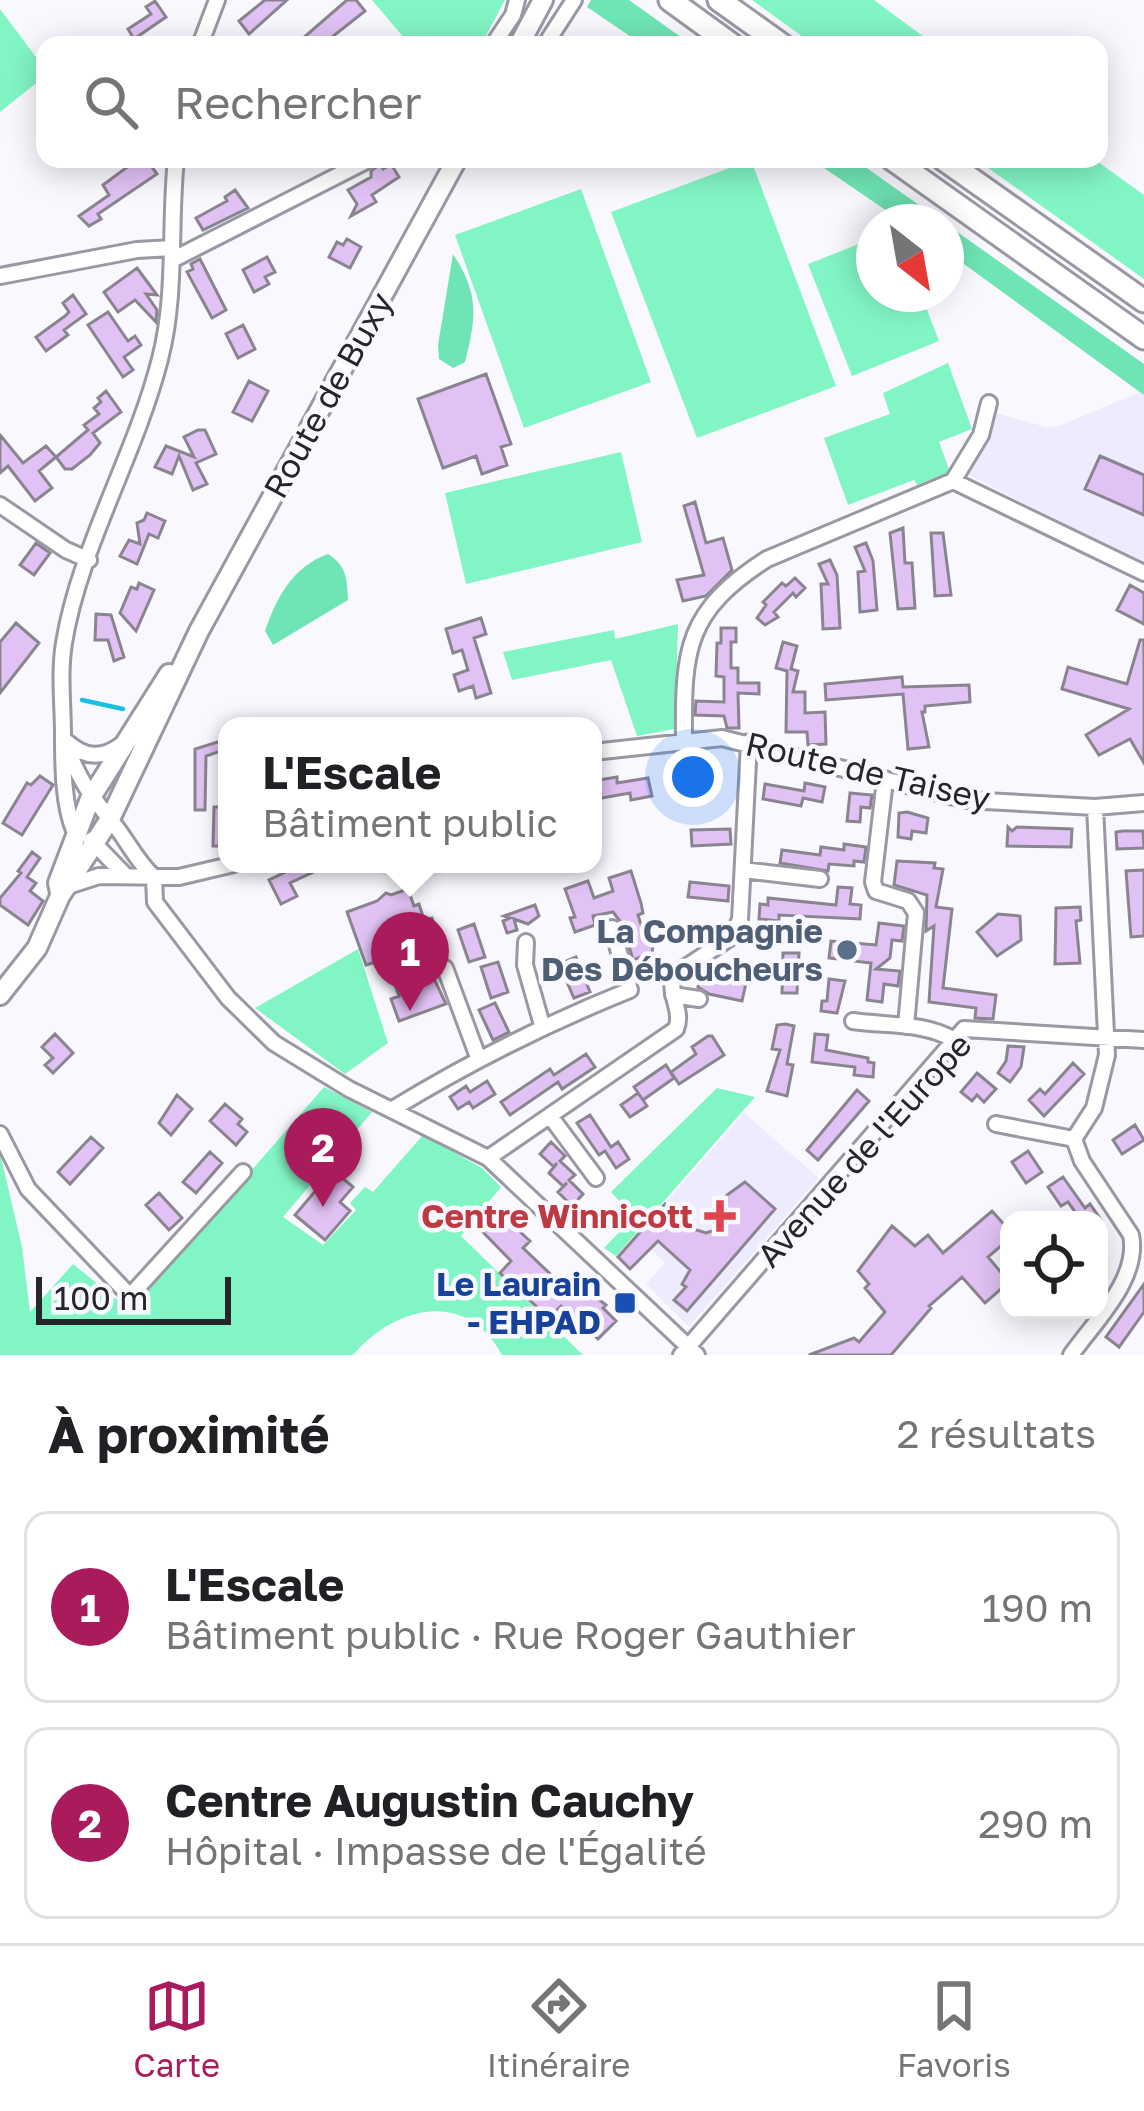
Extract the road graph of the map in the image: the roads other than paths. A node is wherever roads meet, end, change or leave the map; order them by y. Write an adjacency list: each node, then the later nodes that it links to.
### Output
1 (217, 0): 7 (street)
2 (518, 0): 8 (street)
3 (543, 0): 9 (main road)
4 (574, 0): 10 (street)
5 (670, 0): 11 (highway)
6 (719, 0): 12 (highway)
7 (203, 36)
8 (499, 36)
9 (524, 36)
10 (551, 36)
11 (720, 36)
12 (769, 36)
13 (176, 168): 18 (street, Route de Buxy)
14 (351, 168): 18 (street)
15 (452, 168): 27 (main road, Route de Buxy)
16 (905, 168): 21 (highway)
17 (956, 168): 20 (highway)
18 (172, 254): 19 (street); 25 (street, Route de Buxy)
19 (0, 276)
20 (1144, 301)
21 (1144, 338)
22 (989, 403): 23 (street)
23 (953, 481): 26 (street); 29 (street)
24 (0, 505): 25 (street)
25 (89, 560): 28 (street, Route de Buxy)
26 (1144, 573)
27 (199, 631): 30 (main road, Route de Buxy); 37 (main road, Route de Buxy)
28 (63, 739): 30 (street); 35 (street, Route de Buxy); 38 (street, Route de Buxy)
29 (684, 739): 31 (street, Route de Taisey); 32 (street, Route de Taisey)
30 (126, 741): 35 (main road, Route de Buxy)
31 (748, 742): 33 (street, Route de Taisey); 41 (street)
32 (602, 751)
33 (885, 780): 36 (street, Route de Taisey); 54 (street)
34 (1144, 803): 36 (street, Route de Taisey)
35 (88, 805): 37 (street, Route de Buxy); 38 (main road, Route de Buxy); 39 (street, Route de Buxy)
36 (1095, 807): 57 (street)
37 (110, 819): 39 (main road, Route de Buxy); 43 (street)
38 (75, 833): 45 (main road, Route de Buxy)
39 (94, 844): 42 (street); 45 (main road, Route de Buxy)
40 (218, 869): 43 (street)
41 (743, 870): 44 (street); 49 (street)
42 (125, 875): 43 (street); 45 (street)
43 (154, 877): 59 (street)
44 (820, 879)
45 (64, 891): 50 (main road, Route de Buxy)
46 (612, 928): 53 (street)
47 (526, 942): 53 (street)
48 (445, 968): 58 (street)
49 (673, 994): 51 (street); 60 (street)
50 (0, 995)
51 (699, 999)
52 (853, 1021): 54 (street)
53 (542, 1025): 58 (street)
54 (906, 1026): 55 (street)
55 (954, 1040): 57 (street, Avenue de l'Europe); 68 (street, Avenue de l'Europe)
56 (1144, 1040): 57 (street, Avenue de l'Europe)
57 (1108, 1041): 63 (street)
58 (478, 1057): 59 (street)
59 (391, 1110): 64 (street)
60 (550, 1116): 64 (street); 66 (street)
61 (996, 1124): 63 (street)
62 (0, 1134): 65 (street)
63 (1074, 1139): 67 (street)
64 (488, 1157): 68 (street)
65 (243, 1172)
66 (596, 1178)
67 (1137, 1236): 69 (street)
68 (689, 1352)
69 (1071, 1355)

